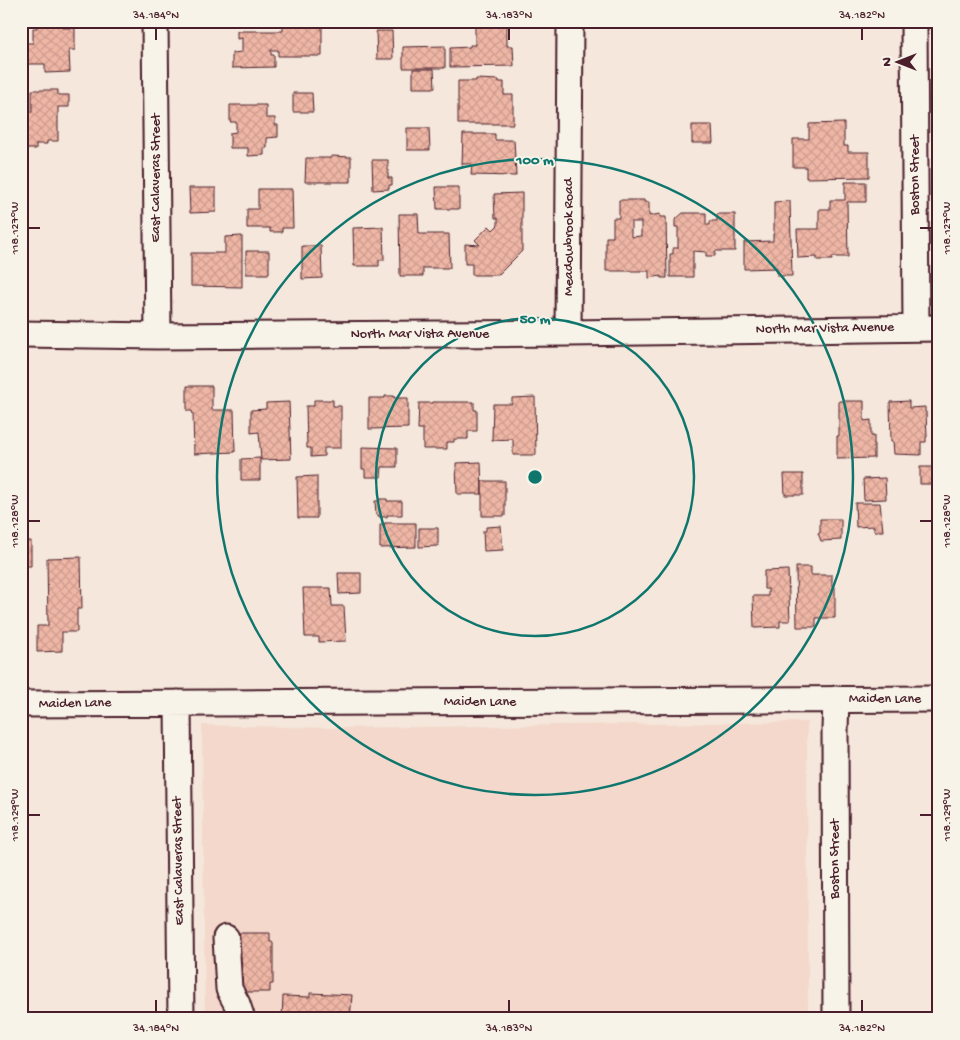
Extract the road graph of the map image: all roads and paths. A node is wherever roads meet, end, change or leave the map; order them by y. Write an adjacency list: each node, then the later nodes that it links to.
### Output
1 (155, 21): 7 (street, East Calaveras Street)
2 (570, 21): 5 (street, Meadowbrook Road)
3 (914, 21): 4 (street, Boston Street)
4 (927, 328): 5 (street, North Mar Vista Avenue)
5 (568, 333): 7 (street, North Mar Vista Avenue)
6 (21, 334): 7 (street, North Mar Vista Avenue)
7 (158, 336)
8 (939, 698): 9 (street, Maiden Lane)
9 (836, 699): 10 (street, Maiden Lane); 15 (street, Boston Street)
10 (178, 703): 11 (street, Maiden Lane); 13 (street, East Calaveras Street)
11 (21, 704)
12 (226, 938): 14 (street)
13 (181, 1019)
14 (242, 1019)
15 (836, 1019)

